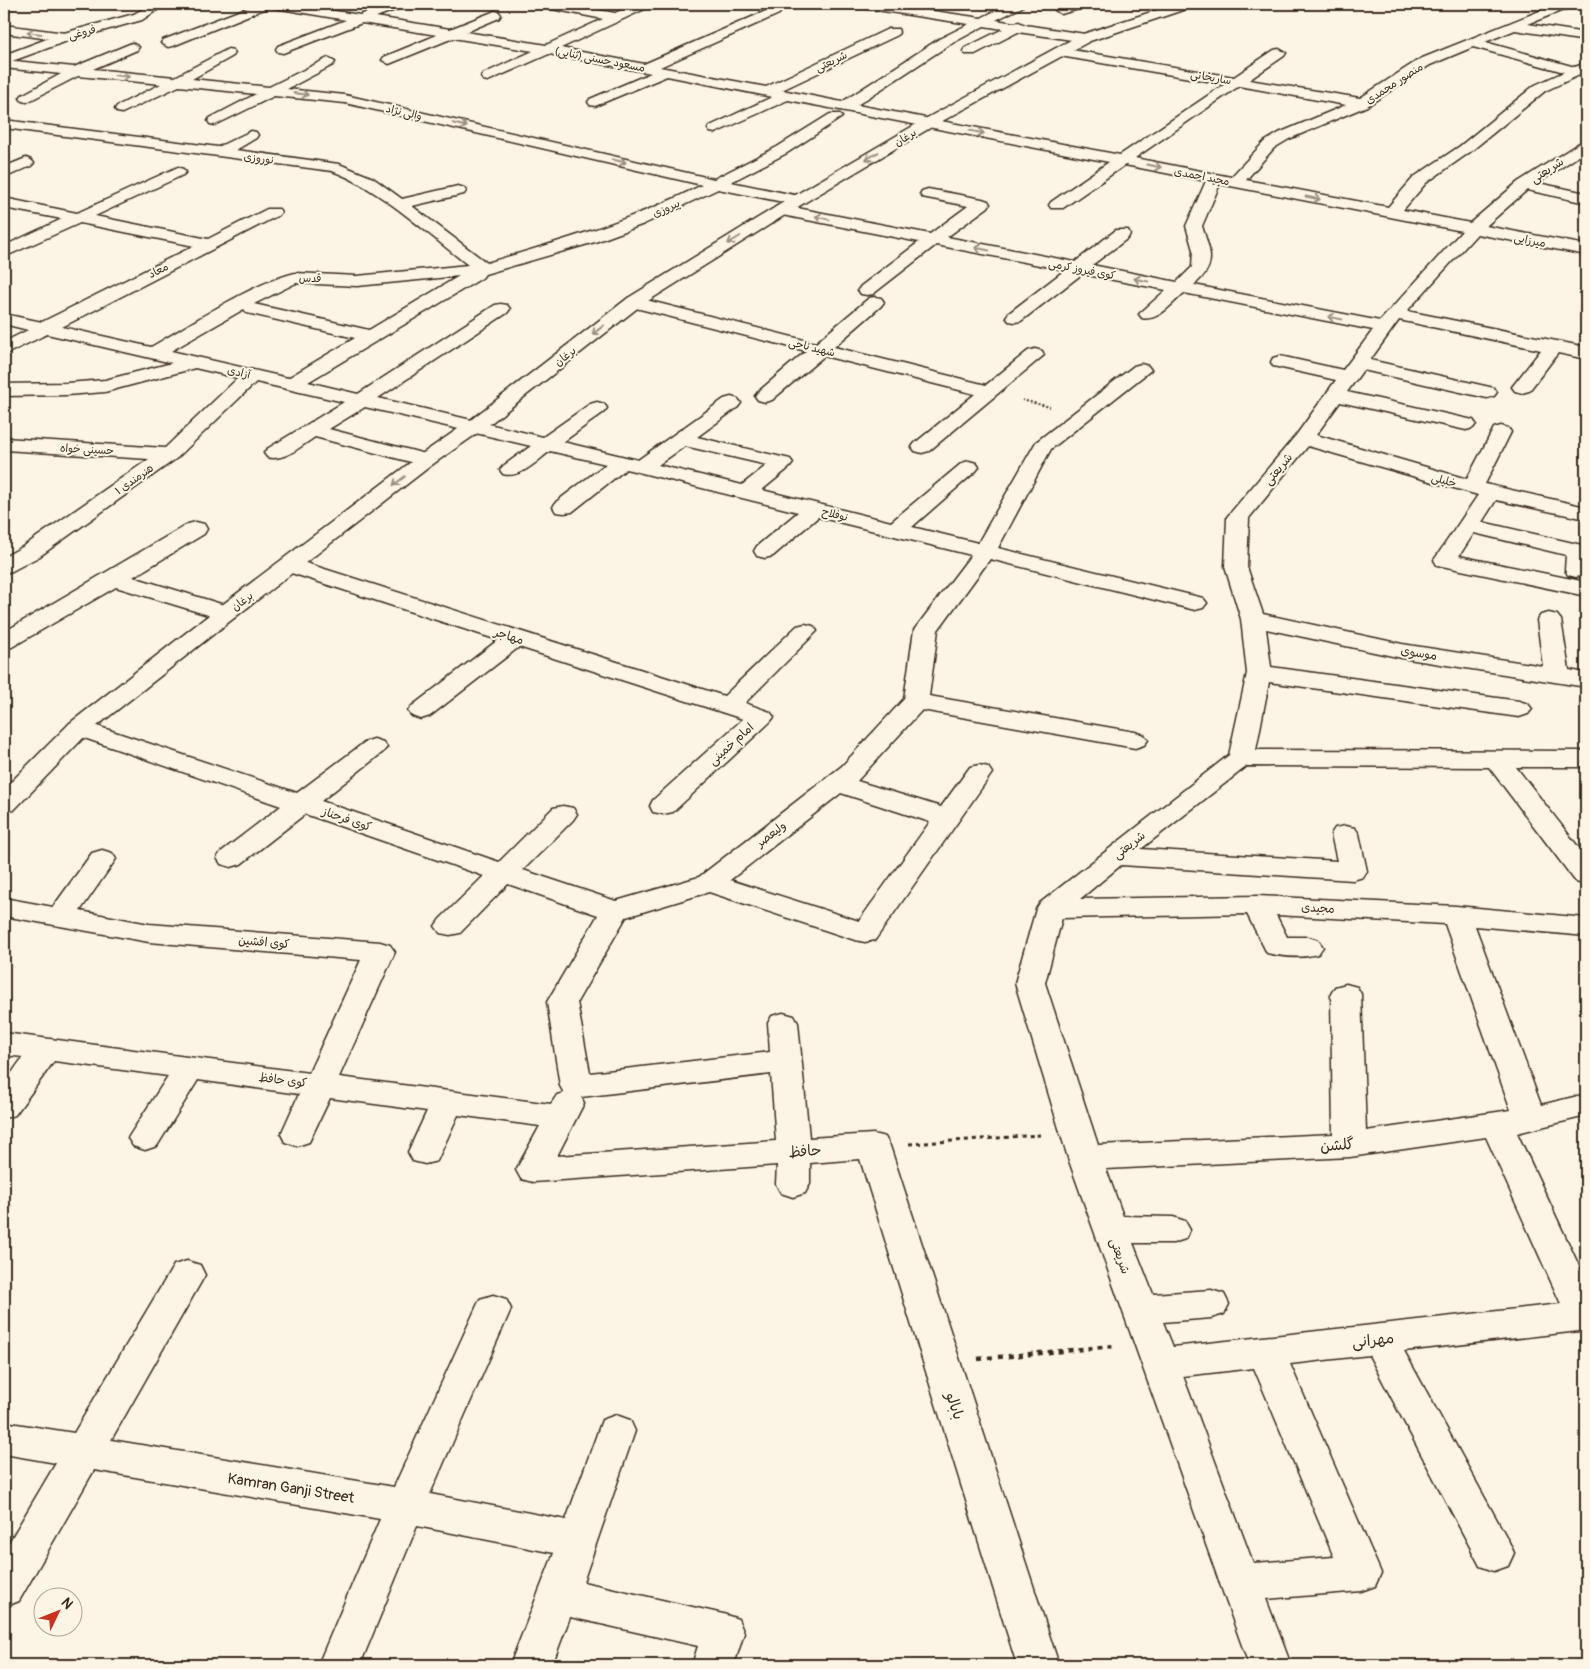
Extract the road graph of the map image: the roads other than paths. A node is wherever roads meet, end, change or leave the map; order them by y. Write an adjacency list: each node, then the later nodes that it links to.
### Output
1 (160, 4): 23 (street, فروغی)
2 (268, 4): 16 (street, مسعود حسنی (ثنایی)); 27 (street)
3 (399, 4): 16 (street)
4 (547, 4): 14 (street)
5 (645, 4): 14 (street)
6 (863, 4): 17 (street)
7 (1018, 4): 17 (street, پیروزی)
8 (1082, 4): 11 (street)
9 (1188, 4): 24 (street, برغان)
10 (1570, 4): 18 (street, منصور محمدی)
11 (1062, 10)
12 (775, 11): 39 (street)
13 (496, 15): 22 (street)
14 (615, 17): 30 (street)
15 (1042, 18): 20 (street)
16 (362, 19): 22 (street, مسعود حسنی (ثنایی)); 29 (street)
17 (981, 22): 20 (street); 53 (street, پیروزی)
18 (1514, 26): 25 (street); 26 (street, منصور محمدی)
19 (4, 28): 23 (street, one-way to 19)
20 (1015, 28): 24 (street); 31 (street)
21 (893, 32): 47 (street, شریعتی)
22 (452, 33): 30 (street, مسعود حسنی (ثنایی)); 36 (street)
23 (65, 37): 35 (street, فروغی)
24 (1085, 38): 32 (street, برغان)
25 (1586, 38)
26 (1470, 42): 40 (street); 51 (street, منصور محمدی)
27 (168, 43)
28 (132, 47): 41 (street)
29 (283, 49)
30 (546, 49): 39 (street, مسعود حسنی (ثنایی)); 43 (street)
31 (970, 52)
32 (1060, 52): 45 (street, ساریخانی); 55 (street, برغان)
33 (228, 53): 44 (street)
34 (1279, 53): 45 (street)
35 (4, 60)
36 (389, 60)
37 (328, 62): 46 (street)
38 (4, 64): 41 (street, والی نژاد)
39 (646, 68): 42 (street, مسعود حسنی (ثنایی))
40 (1581, 69): 79 (street)
41 (77, 71): 44 (street, والی نژاد, one-way to 44); 49 (street)
42 (666, 72): 47 (street, مسعود حسنی (ثنایی)); 50 (street)
43 (488, 77)
44 (179, 81): 46 (street, والی نژاد); 52 (street)
45 (1237, 82): 51 (street, ساریخانی); 63 (street)
46 (273, 91): 54 (street); 69 (street, والی نژاد, one-way to 69)
47 (768, 91): 48 (street, مسعود حسنی (ثنایی))
48 (788, 95): 53 (street, مسعود حسنی (ثنایی)); 58 (street)
49 (27, 98)
50 (595, 102)
51 (1362, 103): 68 (street, منصور محمدی)
52 (122, 109)
53 (840, 111): 55 (street, مسعود حسنی (ثنایی)); 69 (street, پیروزی)
54 (215, 120)
55 (930, 122): 63 (street, مجید احمدی, one-way to 63); 76 (street, برغان, one-way to 76)
56 (4, 124): 60 (street, نوروزی)
57 (132, 126): 60 (street)
58 (715, 129)
59 (251, 135): 62 (street)
60 (110, 138): 62 (street, نوروزی)
61 (1586, 145): 70 (street, شریعتی)
62 (219, 153): 75 (street, نوروزی)
63 (1123, 160): 67 (street, مجید احمدی, one-way to 67); 77 (street)
64 (26, 163): 66 (street)
65 (178, 172): 80 (street)
66 (4, 173)
67 (1215, 178): 68 (street, مجید احمدی); 89 (street)
68 (1235, 182): 79 (street, مجید احمدی, one-way to 79)
69 (717, 184): 76 (street, والی نژاد); 88 (street, پیروزی)
70 (1524, 185): 73 (street); 81 (street, شریعتی)
71 (458, 190): 75 (street)
72 (928, 194): 83 (street)
73 (1586, 198)
74 (4, 203): 80 (street)
75 (400, 204): 88 (street, نوروزی)
76 (790, 205): 83 (street, کوی فیروز کرمی, one-way to 76); 90 (street, برغان, one-way to 90)
77 (1057, 205)
78 (273, 212): 84 (street, معاد)
79 (1391, 213): 81 (street, مجید احمدی)
80 (78, 218): 84 (street); 86 (street)
81 (1474, 229): 85 (street, میرزایی); 96 (street, شریعتی)
82 (1122, 234): 87 (street)
83 (932, 240): 87 (street, کوی فیروز کرمی, one-way to 83); 101 (street)
84 (210, 244): 97 (street, معاد)
85 (1586, 250)
86 (4, 252)
87 (1079, 268): 89 (street, کوی فیروز کرمی, one-way to 87); 94 (street)
88 (484, 269): 98 (street); 102 (street, قدس)
89 (1180, 288): 93 (street); 96 (street, کوی فیروز کرمی, one-way to 89)
90 (634, 302): 101 (street, شهید ناحی); 120 (street, برغان, one-way to 120)
91 (253, 309): 98 (street)
92 (501, 309): 116 (street)
93 (1148, 314)
94 (1015, 317)
95 (4, 318): 97 (street, آزادی)
96 (1388, 321): 99 (street, کوی فیروز کرمی); 109 (street, شریعتی)
97 (43, 328): 100 (street, معاد); 102 (street, آزادی)
98 (371, 336): 110 (street)
99 (1553, 347): 103 (street, کوی فیروز کرمی); 111 (street)
100 (4, 348)
101 (820, 349): 113 (street, شهید ناحی); 115 (street)
102 (154, 352): 105 (street, آزادی)
103 (1586, 352)
104 (1035, 355): 113 (street)
105 (194, 362): 108 (street, آزادی); 112 (street)
106 (1280, 362): 109 (street)
107 (1141, 370): 145 (street)
108 (252, 375): 110 (street, آزادی); 129 (street, هنرمندی ۱)
109 (1346, 379): 114 (street); 119 (street); 123 (street, شریعتی)
110 (291, 384): 116 (street, آزادی)
111 (1522, 386)
112 (4, 390)
113 (990, 392): 127 (street)
114 (1487, 392)
115 (765, 396)
116 (362, 400): 120 (street, آزادی); 121 (street)
117 (731, 403): 124 (street)
118 (596, 408): 125 (street)
119 (1466, 424)
120 (475, 426): 125 (street, نوفلاح); 130 (street, برغان)
121 (311, 430): 128 (street); 130 (street)
122 (1501, 432): 134 (street)
123 (1304, 438): 134 (street, خلیلی); 152 (street, شریعتی)
124 (681, 440): 131 (street); 135 (street)
125 (547, 443): 131 (street, نوفلاح); 133 (street)
126 (4, 444): 129 (street, حسینی خواه)
127 (922, 447)
128 (274, 453)
129 (170, 454): 143 (street, هنرمندی ۱)
130 (426, 460): 146 (street, برغان, one-way to 146)
131 (632, 464): 135 (street, نوفلاح); 136 (street)
132 (969, 467): 141 (street)
133 (510, 470)
134 (1482, 490): 138 (street, خلیلی); 139 (street)
135 (747, 492): 137 (street, نوفلاح)
136 (564, 507)
137 (814, 509): 141 (street, نوفلاح); 144 (street)
138 (1586, 513)
139 (1469, 524): 149 (street); 149 (street)
140 (196, 529): 148 (street)
141 (896, 529): 145 (street, نوفلاح)
142 (4, 547): 143 (street)
143 (32, 551): 147 (street, هنرمندی ۱)
144 (766, 551)
145 (986, 551): 150 (street, نوفلاح); 160 (street)
146 (290, 565): 151 (street, برغان); 155 (street, مهاجر)
147 (4, 566)
148 (114, 579): 151 (street); 156 (street)
149 (1581, 580)
150 (1195, 603)
151 (226, 613): 164 (street, برغان)
152 (1253, 619): 157 (street, شریعتی); 158 (street, موسوی)
153 (1549, 620): 158 (street)
154 (805, 631): 161 (street)
155 (515, 638): 161 (street, مهاجر); 163 (street)
156 (4, 642)
157 (1259, 673): 162 (street); 167 (street, شریعتی)
158 (1557, 675): 159 (street, موسوی)
159 (1586, 680)
160 (916, 701): 165 (street); 171 (street, ولیعصر)
161 (728, 706): 174 (street, امام خمینی)
162 (1519, 709)
163 (421, 710)
164 (79, 728): 172 (street, کوی فرحناز); 173 (street, برغان)
165 (1135, 740)
166 (374, 747): 172 (street)
167 (1241, 758): 168 (street); 178 (street, شریعتی)
168 (1496, 758): 169 (street); 182 (street)
169 (1586, 758)
170 (979, 773): 176 (street)
171 (837, 783): 176 (street); 183 (street, ولیعصر)
172 (300, 803): 179 (street); 181 (street, کوی فرحناز)
173 (4, 804)
174 (663, 806)
175 (563, 814): 181 (street)
176 (947, 818): 183 (street)
177 (1345, 834): 178 (street)
178 (1114, 856): 186 (street, شریعتی)
179 (231, 858)
180 (102, 859): 189 (street)
181 (504, 873): 187 (street, کوی فرحناز); 190 (street)
182 (1586, 876)
183 (709, 883): 187 (street, ولیعصر)
184 (1257, 905): 186 (street, مجیدی); 188 (street, مجیدی); 192 (street)
185 (4, 907): 189 (street, کوی افشین)
186 (1050, 909): 209 (street, شریعتی)
187 (615, 911): 200 (street)
188 (1456, 915): 191 (street, مجیدی); 205 (street)
189 (61, 917): 199 (street, کوی افشین)
190 (450, 926)
191 (1586, 927)
192 (1308, 947)
193 (1346, 994): 210 (street)
194 (784, 1022): 197 (street)
195 (4, 1044): 196 (street, کوی حافظ)
196 (46, 1049): 198 (street, کوی حافظ); 203 (street)
197 (787, 1060): 200 (street); 213 (street)
198 (190, 1068): 199 (street, کوی حافظ); 208 (street)
199 (321, 1086): 201 (street, کوی حافظ); 207 (street)
200 (576, 1086): 204 (street)
201 (447, 1102): 204 (street, کوی حافظ); 212 (street)
202 (1586, 1105): 205 (street, گلشن)
203 (4, 1107)
204 (562, 1117): 213 (street, حافظ)
205 (1530, 1119): 206 (street, گلشن)
206 (1497, 1124): 210 (street, گلشن); 221 (street)
207 (297, 1134)
208 (144, 1138)
209 (1080, 1145): 210 (street, گلشن); 215 (street, شریعتی)
210 (1350, 1145)
211 (874, 1146): 213 (street, حافظ); 237 (street, بابالو)
212 (425, 1152)
213 (794, 1152): 214 (street)
214 (794, 1184)
215 (1110, 1229): 216 (street); 220 (street, شریعتی)
216 (1173, 1230)
217 (187, 1275): 227 (street)
218 (1211, 1304): 220 (street)
219 (493, 1309): 228 (street)
220 (1140, 1309): 224 (street, شریعتی)
221 (1586, 1317): 222 (street, مهرانی)
222 (1379, 1339): 223 (street, مهرانی); 230 (street)
223 (1266, 1352): 224 (street, مهرانی); 231 (street)
224 (1155, 1353): 231 (street, شریعتی)
225 (616, 1431): 229 (street)
226 (4, 1438): 227 (street, Kamran Ganji Street)
227 (82, 1453): 228 (street, Kamran Ganji Street); 232 (street)
228 (405, 1506): 229 (street, Kamran Ganji Street); 234 (street)
229 (579, 1540): 233 (street)
230 (1494, 1553)
231 (1240, 1582): 238 (street, شریعتی)
232 (4, 1588)
233 (558, 1595): 235 (street); 236 (street)
234 (338, 1665)
235 (531, 1665)
236 (713, 1665)
237 (1038, 1665)
238 (1270, 1665)

